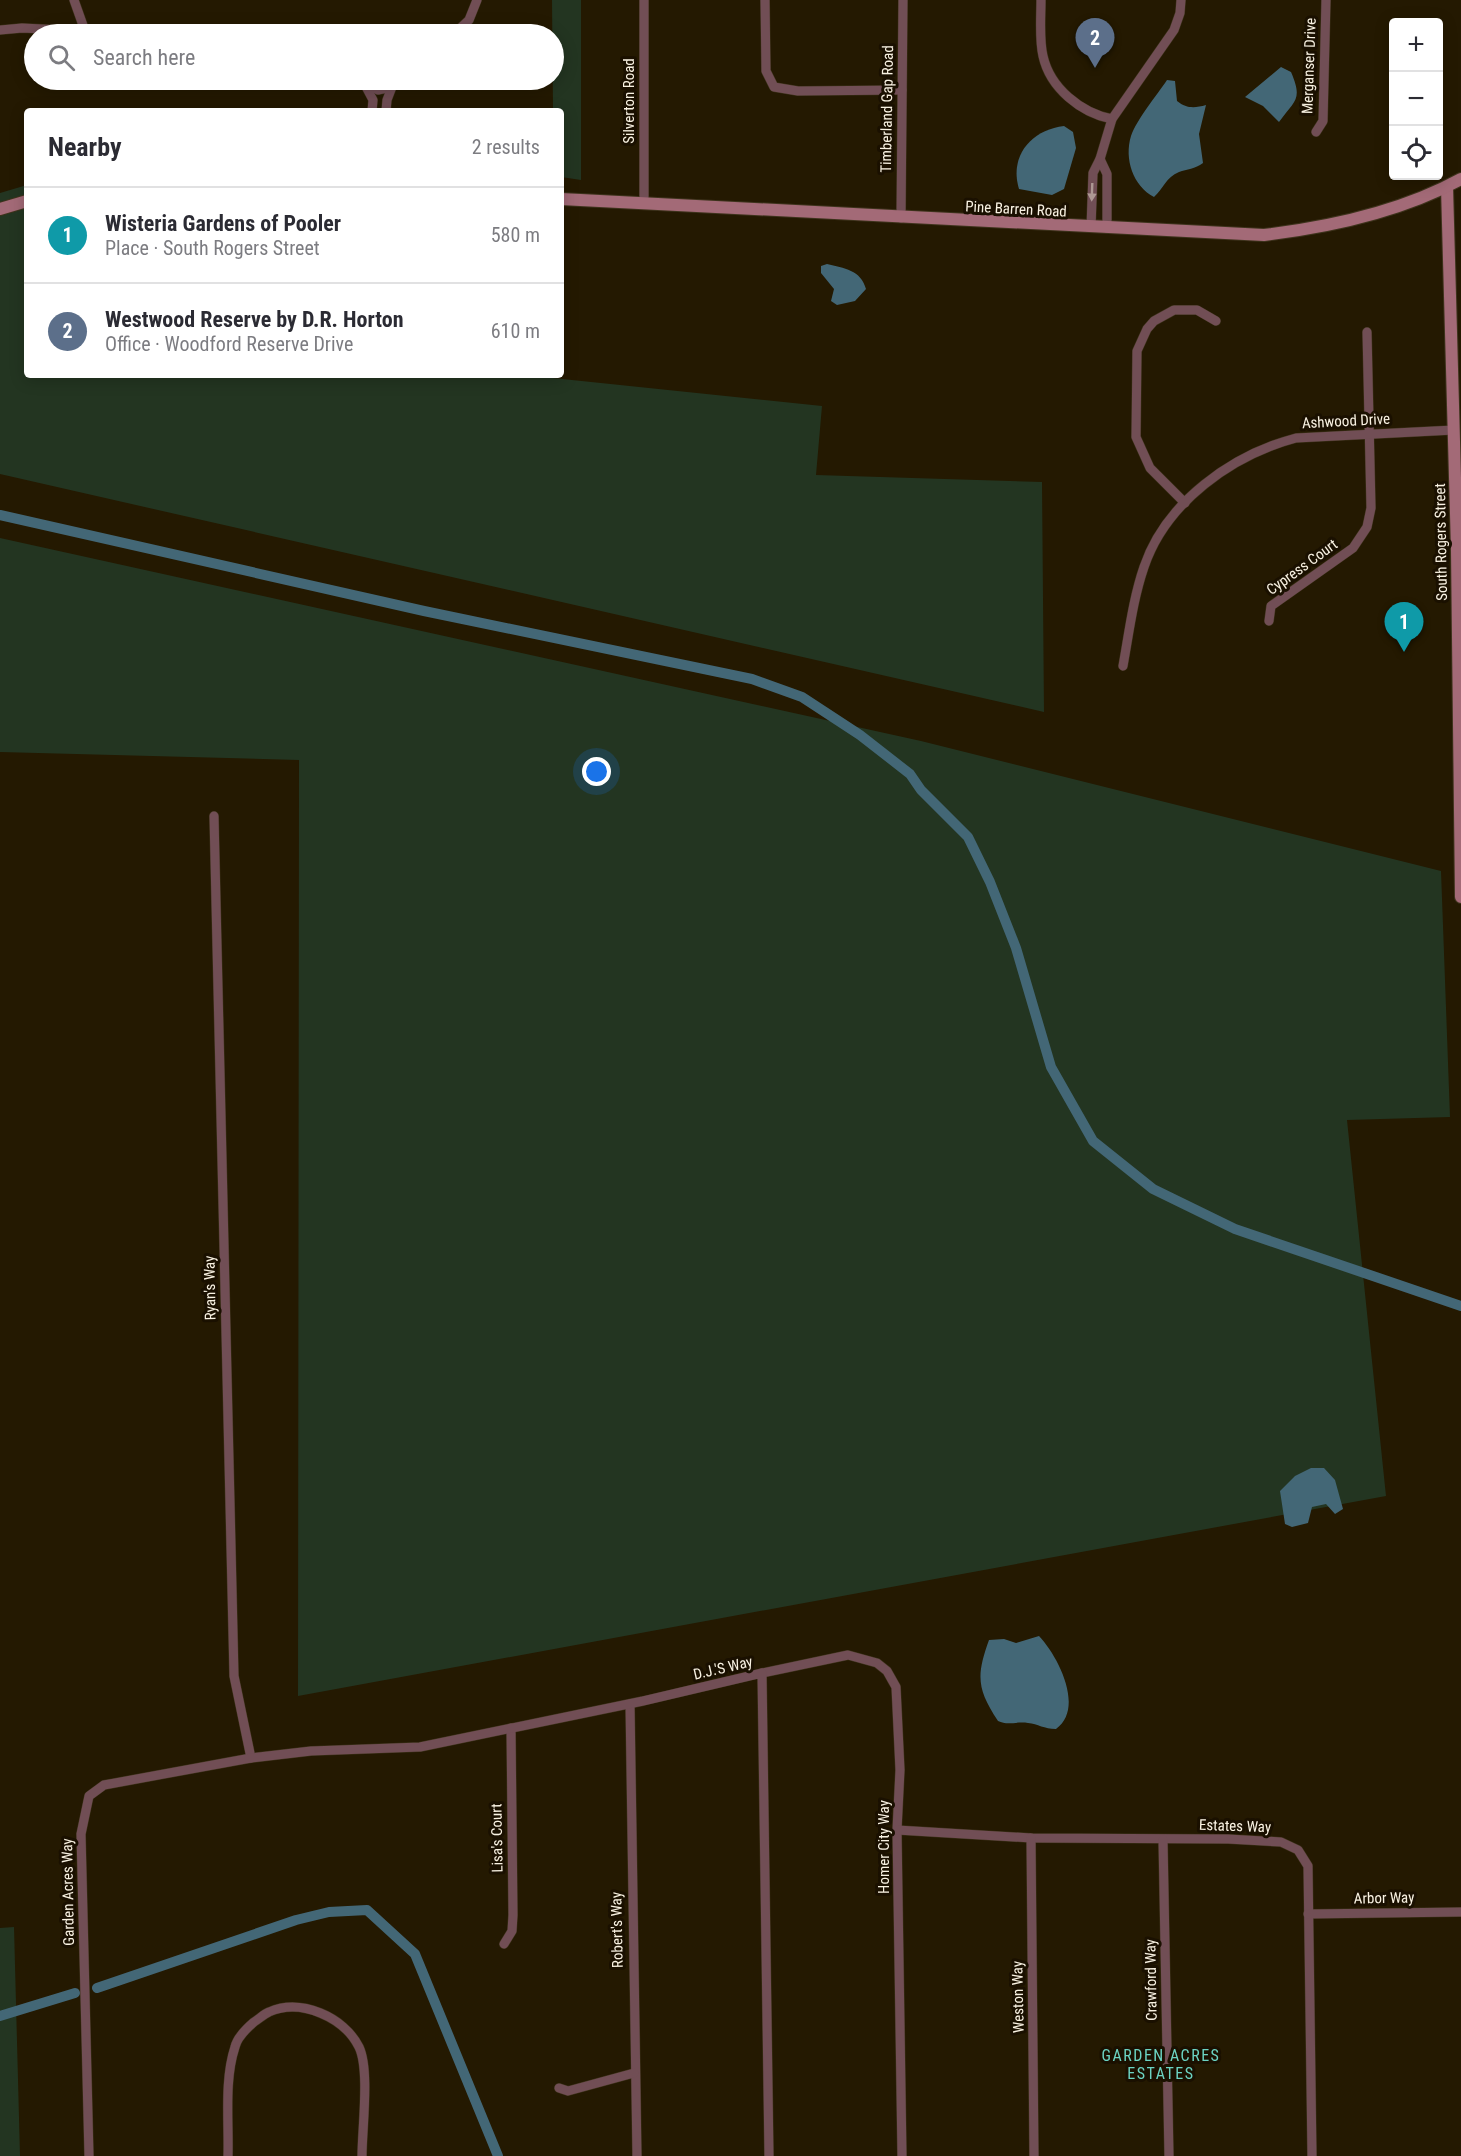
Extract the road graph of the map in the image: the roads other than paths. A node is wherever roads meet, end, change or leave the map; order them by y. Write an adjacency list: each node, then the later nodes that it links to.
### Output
1 (74, 0): 9 (street)
2 (477, 0): 10 (street)
3 (644, 0): 25 (street, Silverton Road)
4 (765, 0): 15 (street)
5 (903, 0): 15 (street, Timberland Gap Road)
6 (1041, 0): 18 (street)
7 (1180, 0): 18 (street)
8 (1326, 0): 19 (street, Merganser Drive)
9 (83, 24)
10 (465, 24)
11 (24, 28): 12 (street)
12 (0, 30)
13 (367, 90): 16 (street)
14 (391, 90): 17 (street)
15 (902, 90): 27 (street, Timberland Gap Road)
16 (372, 108)
17 (386, 108)
18 (1112, 119): 20 (street)
19 (1316, 132)
20 (1100, 159): 28 (street, one-way to 28); 29 (street)
21 (1461, 179): 22 (main road, Pine Barren Road)
22 (1447, 187): 29 (main road, Pine Barren Road); 32 (main road, South Rogers Street)
23 (564, 199): 25 (main road, Pine Barren Road)
24 (24, 202): 26 (main road)
25 (644, 203): 27 (main road, Pine Barren Road)
26 (0, 208)
27 (901, 218): 28 (main road, Pine Barren Road)
28 (1091, 227): 29 (main road, Pine Barren Road)
29 (1107, 228)
30 (1216, 321): 34 (street)
31 (1367, 332): 33 (street, Cypress Court)
32 (1454, 430): 33 (street, Ashwood Drive); 38 (main road, South Rogers Street)
33 (1368, 435): 34 (street, Ashwood Drive); 35 (street, Cypress Court)
34 (1185, 503): 36 (street, Ashwood Drive)
35 (1269, 621)
36 (1124, 666)
37 (214, 816): 42 (street, Ryan's Way)
38 (1461, 897)
39 (762, 1673): 40 (street, D.J.'S Way); 43 (street, Homer City Way); 55 (street, D.J.'S Way)
40 (630, 1704): 41 (street, D.J.'S Way); 49 (street, Robert's Way)
41 (511, 1728): 42 (street, D.J.'S Way); 48 (street, Lisa's Court)
42 (251, 1758): 51 (street, Garden Acres Way)
43 (897, 1830): 44 (street, Estates Way); 56 (street, Homer City Way)
44 (1031, 1838): 45 (street, Estates Way); 57 (street, Weston Way)
45 (1163, 1840): 47 (street, Estates Way); 58 (street, Crawford Way)
46 (1461, 1912): 47 (street, Arbor Way)
47 (1308, 1914): 59 (street, Estates Way)
48 (504, 1944)
49 (634, 2073): 50 (street); 54 (street, Robert's Way)
50 (559, 2088)
51 (89, 2156)
52 (228, 2156): 53 (street)
53 (362, 2156)
54 (637, 2156)
55 (769, 2156)
56 (902, 2156)
57 (1034, 2156)
58 (1169, 2156)
59 (1312, 2156)

